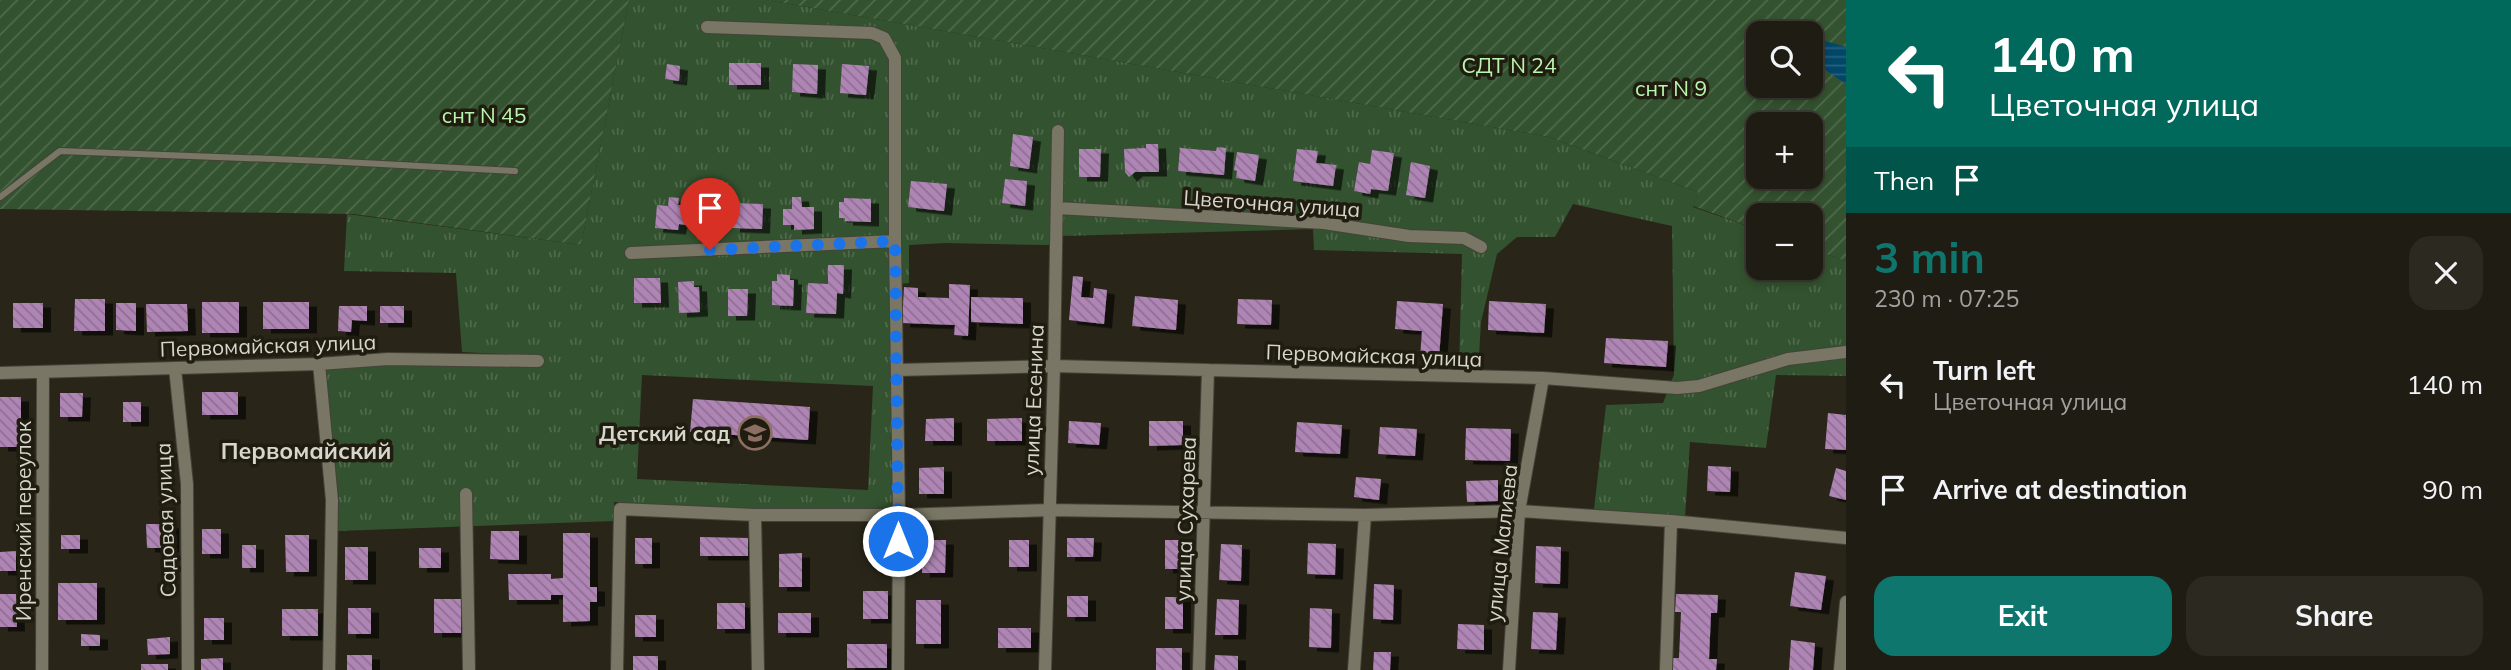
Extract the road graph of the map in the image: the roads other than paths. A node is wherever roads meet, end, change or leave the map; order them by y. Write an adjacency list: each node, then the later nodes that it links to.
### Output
1 (707, 27): 6 (street)
2 (1058, 131): 5 (street, улица Есенина)
3 (516, 171): 4 (lane)
4 (0, 197)
5 (1057, 208): 7 (street, Цветочная улица); 12 (street, улица Есенина)
6 (895, 241): 8 (street); 14 (street)
7 (1481, 247)
8 (631, 253)
9 (1846, 352): 18 (street, Первомайская улица)
10 (538, 361): 11 (street, Первомайская улица)
11 (318, 364): 13 (street, Первомайская улица); 31 (street)
12 (1054, 366): 14 (street, Первомайская улица); 15 (street, Первомайская улица); 20 (street, улица Есенина)
13 (175, 368): 16 (street, Первомайская улица); 30 (street, Садовая улица)
14 (897, 370): 24 (street)
15 (1209, 370): 18 (street, Первомайская улица); 22 (street, улица Сухарева)
16 (43, 372): 17 (street, Первомайская улица); 29 (street, Иренский переулок)
17 (0, 373)
18 (1543, 378): 21 (street, улица Малиева)
19 (466, 494): 32 (street)
20 (1050, 510): 22 (street); 24 (street); 36 (street, улица Есенина)
21 (1520, 511): 25 (street); 26 (street); 39 (street, улица Малиева)
22 (1205, 513): 25 (street); 37 (street, улица Сухарева)
23 (755, 515): 24 (street); 33 (street); 34 (street)
24 (899, 515): 35 (street)
25 (1364, 515): 38 (street)
26 (1671, 521): 27 (street); 40 (street)
27 (1846, 538)
28 (1846, 602): 41 (street)
29 (42, 670)
30 (188, 670)
31 (329, 670)
32 (469, 670)
33 (617, 670)
34 (758, 670)
35 (898, 670)
36 (1045, 670)
37 (1199, 670)
38 (1354, 670)
39 (1509, 670)
40 (1666, 670)
41 (1840, 670)

